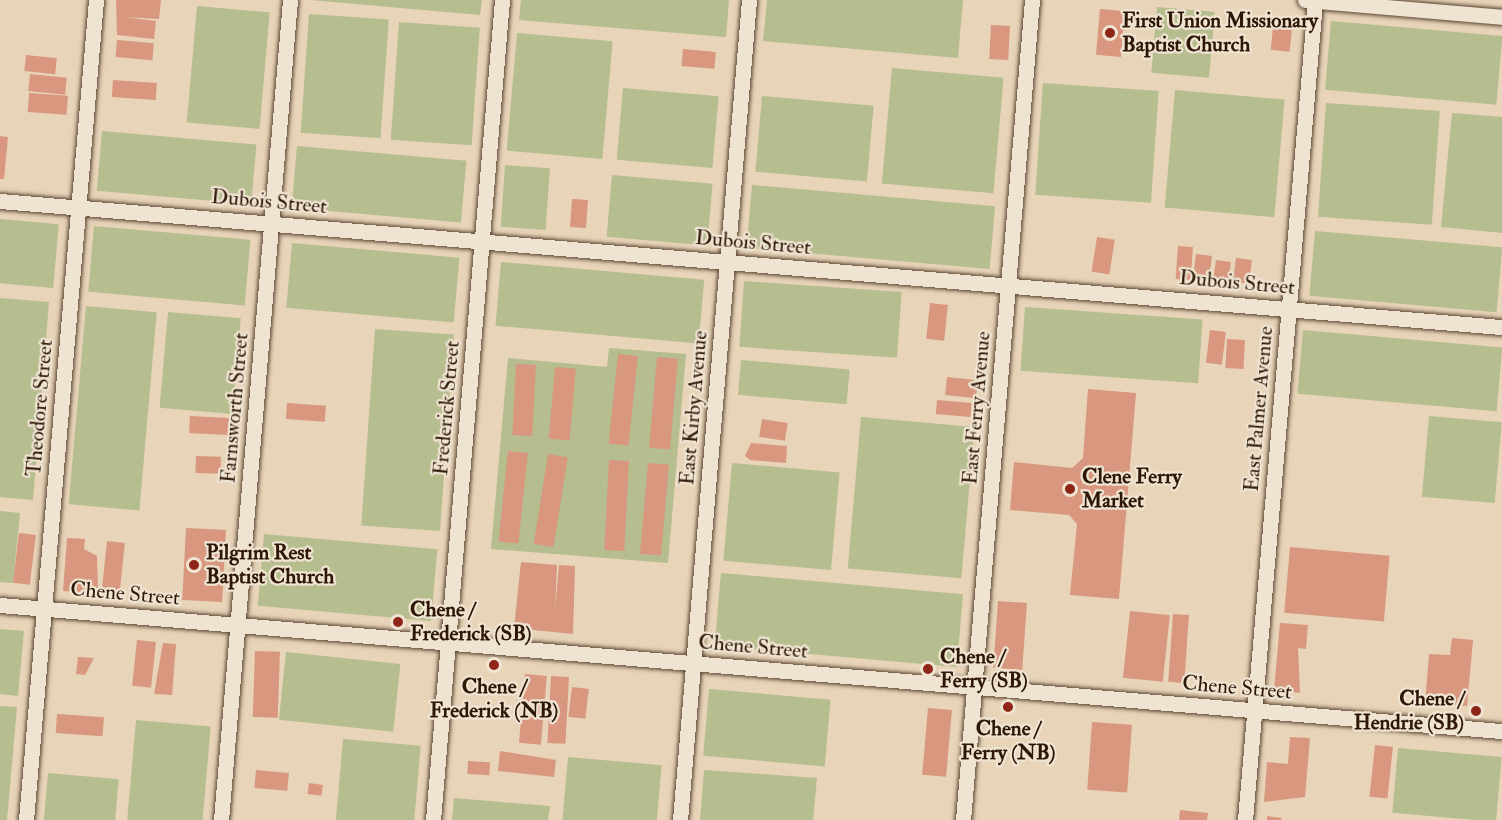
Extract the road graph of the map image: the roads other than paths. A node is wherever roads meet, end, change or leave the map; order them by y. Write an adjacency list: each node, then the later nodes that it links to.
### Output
1 (96, 0): 9 (street, Theodore Street)
2 (290, 0): 10 (street, Farnsworth Street)
3 (502, 0): 11 (street, Frederick Street)
4 (749, 0): 12 (street, East Kirby Avenue)
5 (1032, 0): 13 (street, East Ferry Avenue)
6 (1310, 0): 7 (street); 14 (street, East Palmer Avenue)
7 (1502, 17)
8 (0, 201): 9 (street, Dubois Street)
9 (78, 207): 10 (street, Dubois Street); 17 (street, Theodore Street)
10 (272, 223): 11 (street, Dubois Street); 18 (street, Farnsworth Street)
11 (482, 241): 12 (street, Dubois Street); 19 (street, Frederick Street)
12 (728, 261): 13 (street, Dubois Street); 20 (street, East Kirby Avenue)
13 (1008, 285): 14 (street, Dubois Street); 21 (street, East Ferry Avenue)
14 (1288, 309): 15 (street, Dubois Street); 22 (street, East Palmer Avenue)
15 (1502, 327)
16 (0, 605): 17 (street, Chene Street)
17 (44, 608): 18 (street, Chene Street); 24 (street, Theodore Street)
18 (238, 625): 19 (street, Chene Street); 25 (street, Farnsworth Street)
19 (448, 643): 20 (street, Chene Street); 26 (street, Frederick Street)
20 (694, 663): 21 (street, Chene Street); 27 (street, East Kirby Avenue)
21 (974, 687): 22 (street, Chene Street); 28 (street, East Ferry Avenue)
22 (1254, 710): 23 (street, Chene Street); 29 (street, East Palmer Avenue)
23 (1502, 731)
24 (26, 820)
25 (221, 820)
26 (433, 820)
27 (680, 820)
28 (963, 820)
29 (1245, 820)

